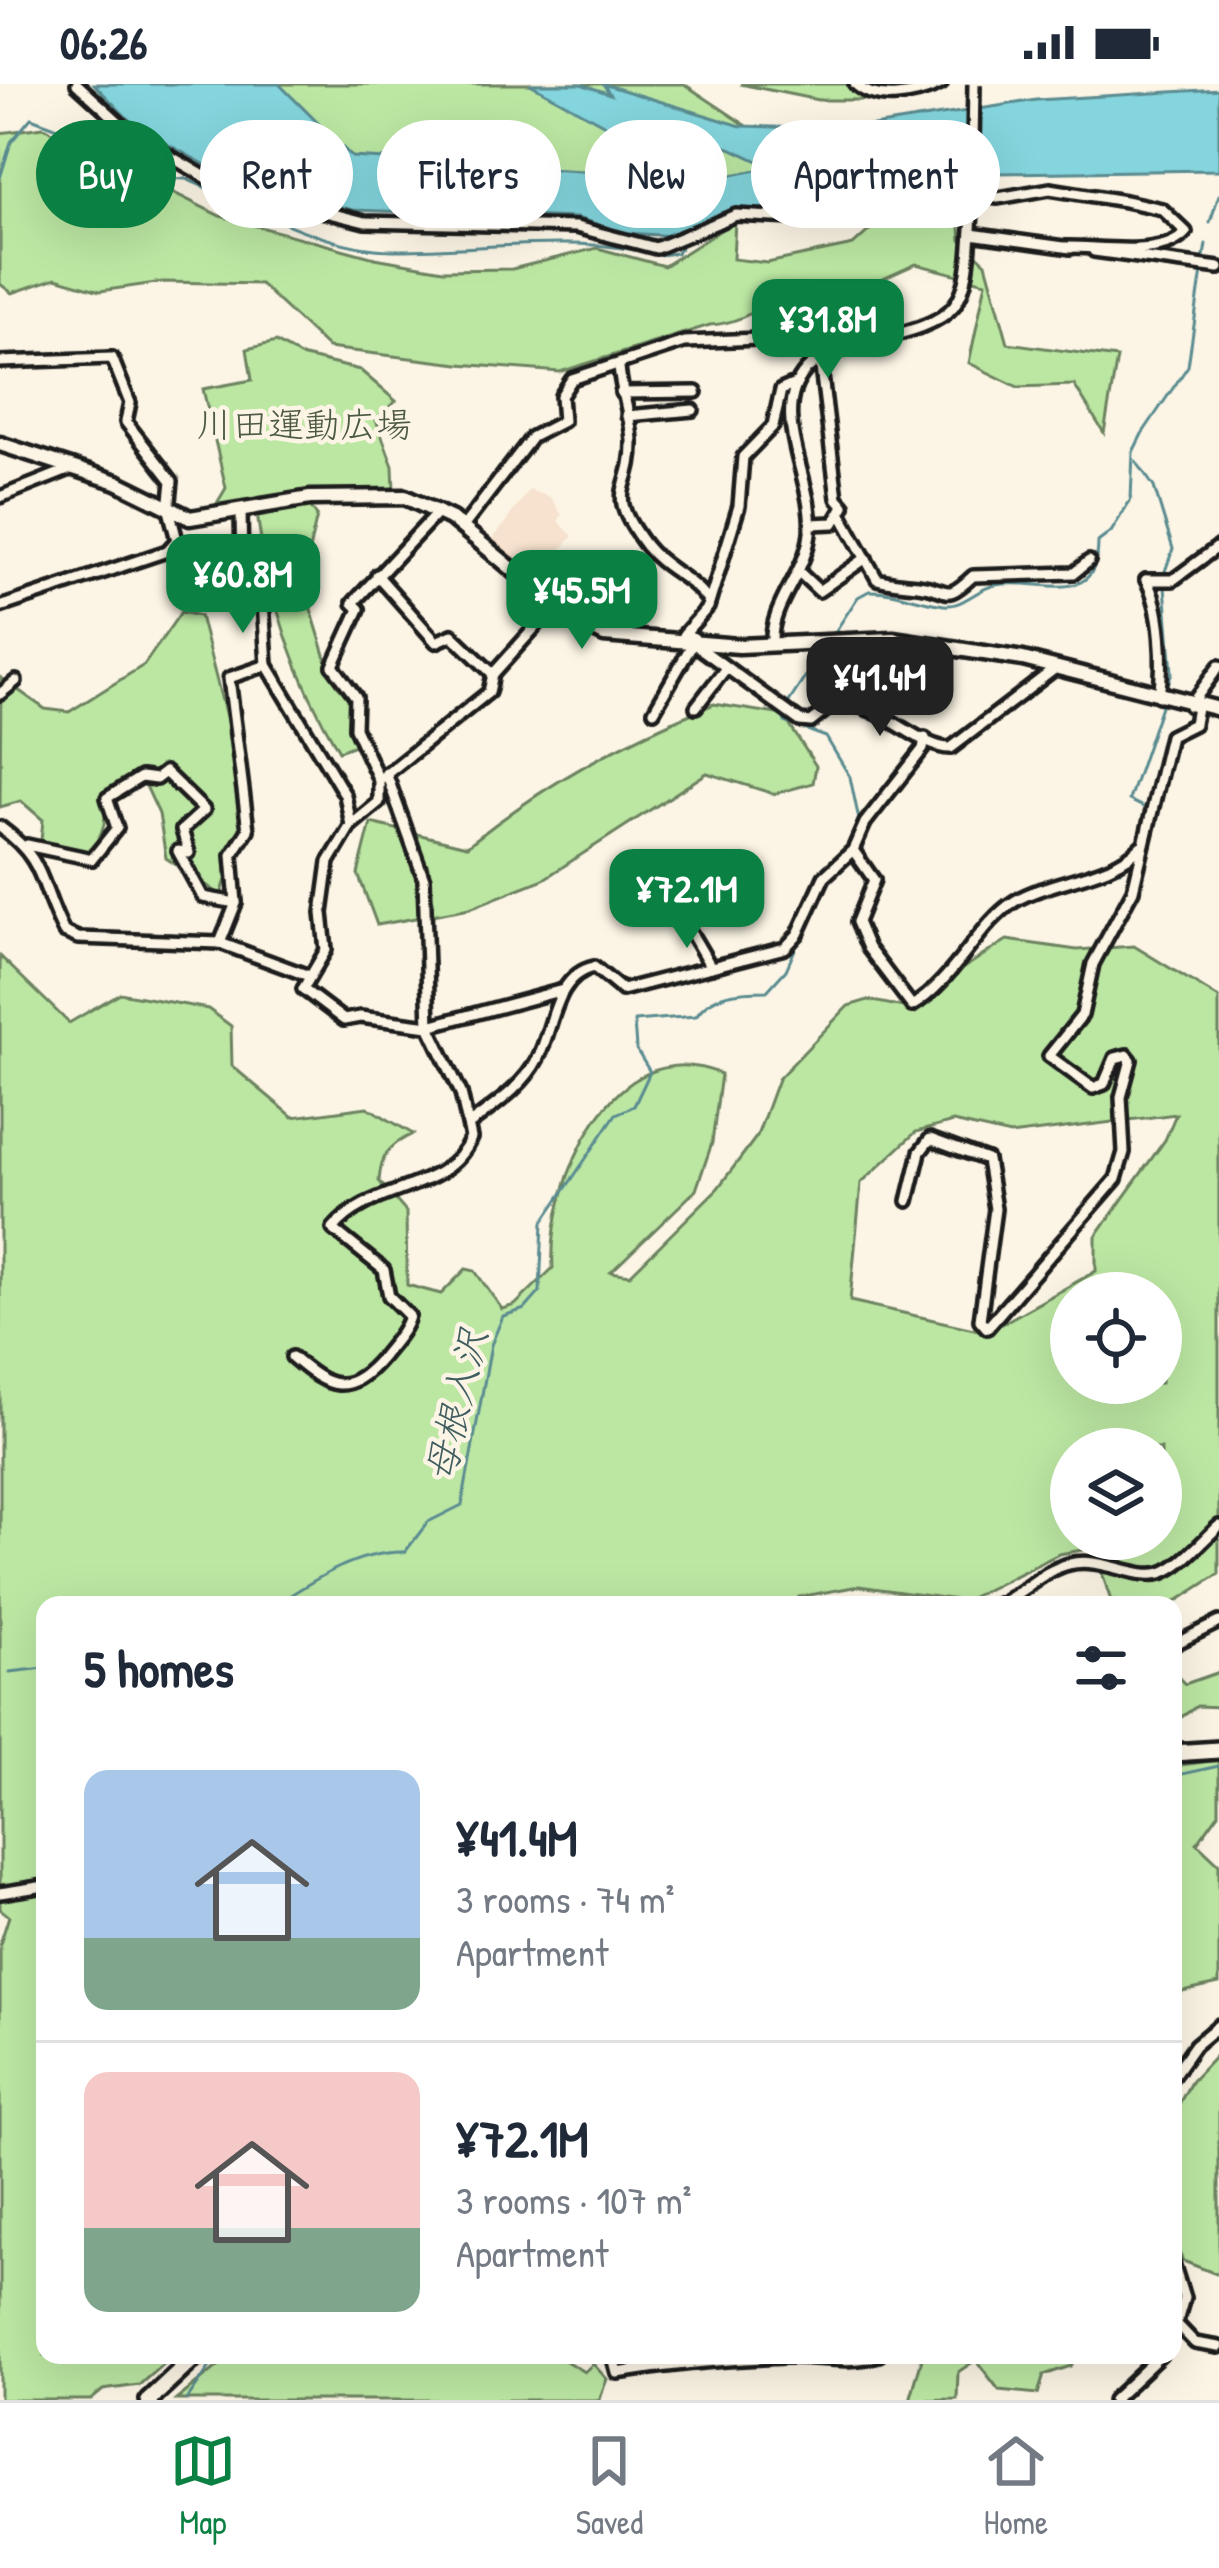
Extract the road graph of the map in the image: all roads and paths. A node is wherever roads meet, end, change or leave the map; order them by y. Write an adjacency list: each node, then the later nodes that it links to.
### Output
1 (77, 84): 6 (street)
2 (855, 84): 3 (street)
3 (941, 84)
4 (974, 84): 5 (street, bridge)
5 (971, 234): 6 (street); 8 (street)
6 (1066, 247): 7 (street)
7 (1219, 268)
8 (825, 357): 10 (street); 11 (street); 22 (street)
9 (0, 362): 19 (street)
10 (620, 367): 13 (street); 24 (street)
11 (797, 383): 23 (street); 30 (street)
12 (696, 392): 13 (street)
13 (621, 393): 15 (street)
14 (693, 410): 15 (street)
15 (626, 416): 30 (street)
16 (0, 444): 17 (main road)
17 (73, 468): 18 (street); 19 (main road)
18 (0, 497)
19 (169, 510): 21 (main road); 32 (street)
20 (440, 511): 21 (main road); 24 (main road); 29 (street)
21 (241, 512): 35 (street)
22 (842, 516): 23 (street); 26 (street)
23 (811, 524): 28 (street)
24 (463, 527): 31 (main road)
25 (1219, 546): 42 (street)
26 (866, 558): 27 (street); 28 (street)
27 (1089, 561)
28 (799, 572): 34 (street)
29 (377, 575): 39 (street); 48 (street)
30 (709, 602): 33 (street)
31 (554, 604): 33 (main road); 39 (street)
32 (0, 608)
33 (698, 643): 34 (main road); 38 (street); 46 (street)
34 (772, 643): 37 (main road)
35 (267, 665): 49 (street); 54 (street)
36 (1219, 666): 44 (street)
37 (1057, 667): 42 (main road); 47 (street)
38 (727, 668): 43 (street); 47 (street)
39 (493, 674): 48 (street)
40 (16, 680): 41 (street)
41 (0, 694)
42 (1158, 698): 44 (main road)
43 (696, 707)
44 (1194, 707): 45 (main road); 51 (street)
45 (1219, 709)
46 (654, 711)
47 (925, 738): 53 (street)
48 (383, 777): 49 (street); 60 (street)
49 (351, 825): 58 (street)
50 (0, 827): 52 (street)
51 (1143, 843): 53 (street); 62 (street)
52 (27, 845): 54 (street); 56 (street)
53 (853, 850): 57 (street)
54 (236, 903): 56 (street)
55 (669, 915): 57 (street)
56 (220, 943): 58 (street)
57 (711, 967): 59 (street)
58 (309, 976): 60 (street)
59 (563, 990): 60 (street); 61 (street)
60 (430, 1026): 61 (street)
61 (471, 1123): 63 (street)
62 (908, 1201)
63 (292, 1357)
64 (1219, 1526): 65 (street)
65 (1010, 1596)
66 (1219, 1622): 67 (street)
67 (1182, 1640)
68 (1219, 1750): 69 (highway)
69 (1182, 1752)
70 (36, 1887): 71 (street)
71 (0, 1893)
72 (1219, 2025): 73 (street)
73 (1182, 2063)
74 (1182, 2333): 75 (street)
75 (1219, 2347)
76 (187, 2364): 80 (highway)
77 (615, 2364): 78 (street)
78 (679, 2364)
79 (1151, 2364): 81 (street)
80 (149, 2400)
81 (1113, 2400)

